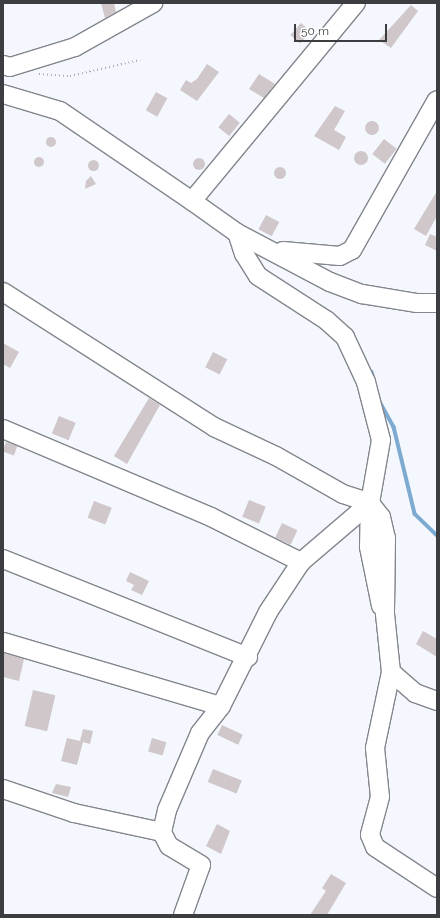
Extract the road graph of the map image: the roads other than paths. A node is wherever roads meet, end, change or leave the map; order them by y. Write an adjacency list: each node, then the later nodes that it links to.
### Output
1 (153, 3): 3 (street)
2 (356, 3): 7 (street)
3 (123, 11): 4 (street)
4 (3, 65)
5 (3, 94): 7 (street)
6 (437, 100): 9 (street)
7 (192, 202): 8 (street)
8 (238, 233): 9 (street); 13 (street)
9 (266, 247): 11 (street)
10 (3, 292): 13 (street)
11 (437, 303)
12 (3, 429): 15 (street)
13 (370, 503): 15 (street); 18 (street)
14 (3, 559): 17 (street)
15 (301, 562): 17 (street)
16 (3, 642): 20 (street)
17 (248, 657): 20 (street)
18 (391, 672): 19 (street); 23 (street)
19 (437, 700)
20 (221, 706): 22 (street)
21 (3, 789): 22 (street)
22 (162, 832): 24 (street)
23 (437, 888)
24 (184, 915)

